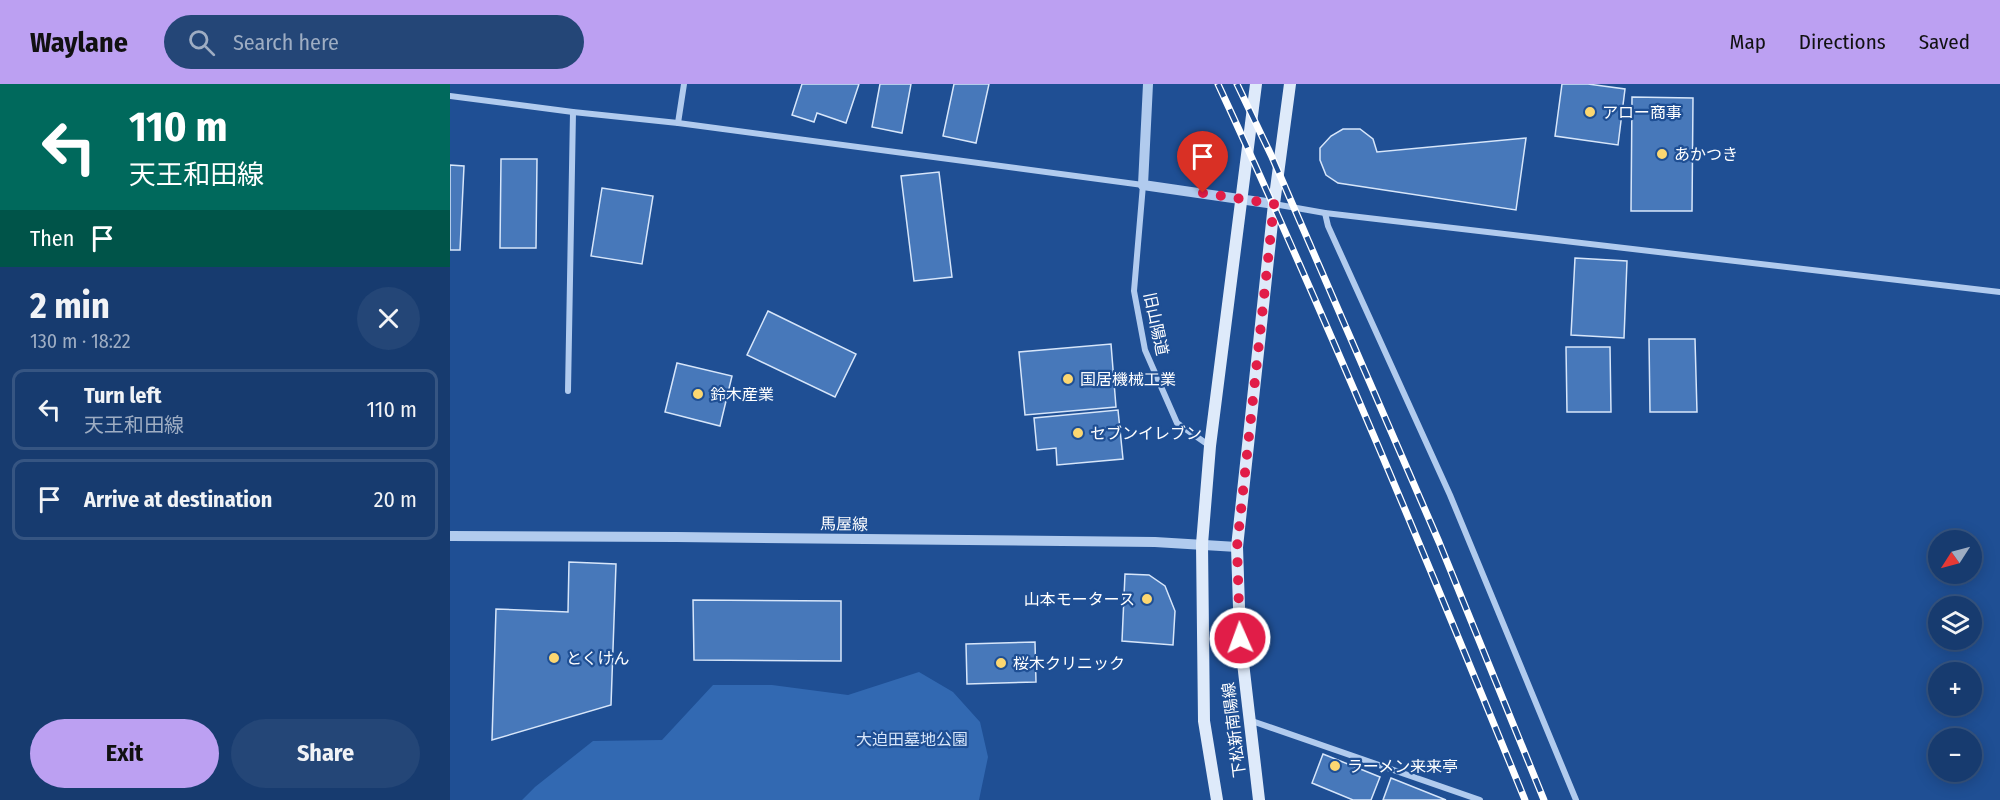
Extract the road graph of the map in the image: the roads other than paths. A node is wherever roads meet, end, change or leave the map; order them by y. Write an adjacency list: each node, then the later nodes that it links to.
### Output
1 (684, 84): 7 (street)
2 (1148, 84): 8 (street)
3 (1256, 84): 9 (main road, 下松新南陽線)
4 (1290, 84): 10 (main road, 下松新南陽線)
5 (450, 96): 6 (street)
6 (573, 112): 7 (street); 13 (street)
7 (678, 123): 8 (street)
8 (1143, 185): 9 (street); 14 (street, 旧山陽道)
9 (1243, 198): 10 (street); 14 (main road, 下松新南陽線)
10 (1274, 204): 11 (street); 17 (main road, 下松新南陽線)
11 (1325, 213): 12 (street); 22 (street)
12 (2000, 292)
13 (568, 392)
14 (1210, 446): 16 (main road, 下松新南陽線)
15 (450, 536): 16 (street, 馬屋線)
16 (1202, 544): 17 (street, 馬屋線); 19 (main road, 下松新南陽線)
17 (1237, 547): 18 (main road, 下松新南陽線)
18 (1249, 719): 20 (main road, 下松新南陽線); 21 (street)
19 (1217, 800)
20 (1259, 800)
21 (1480, 800)
22 (1576, 800)

